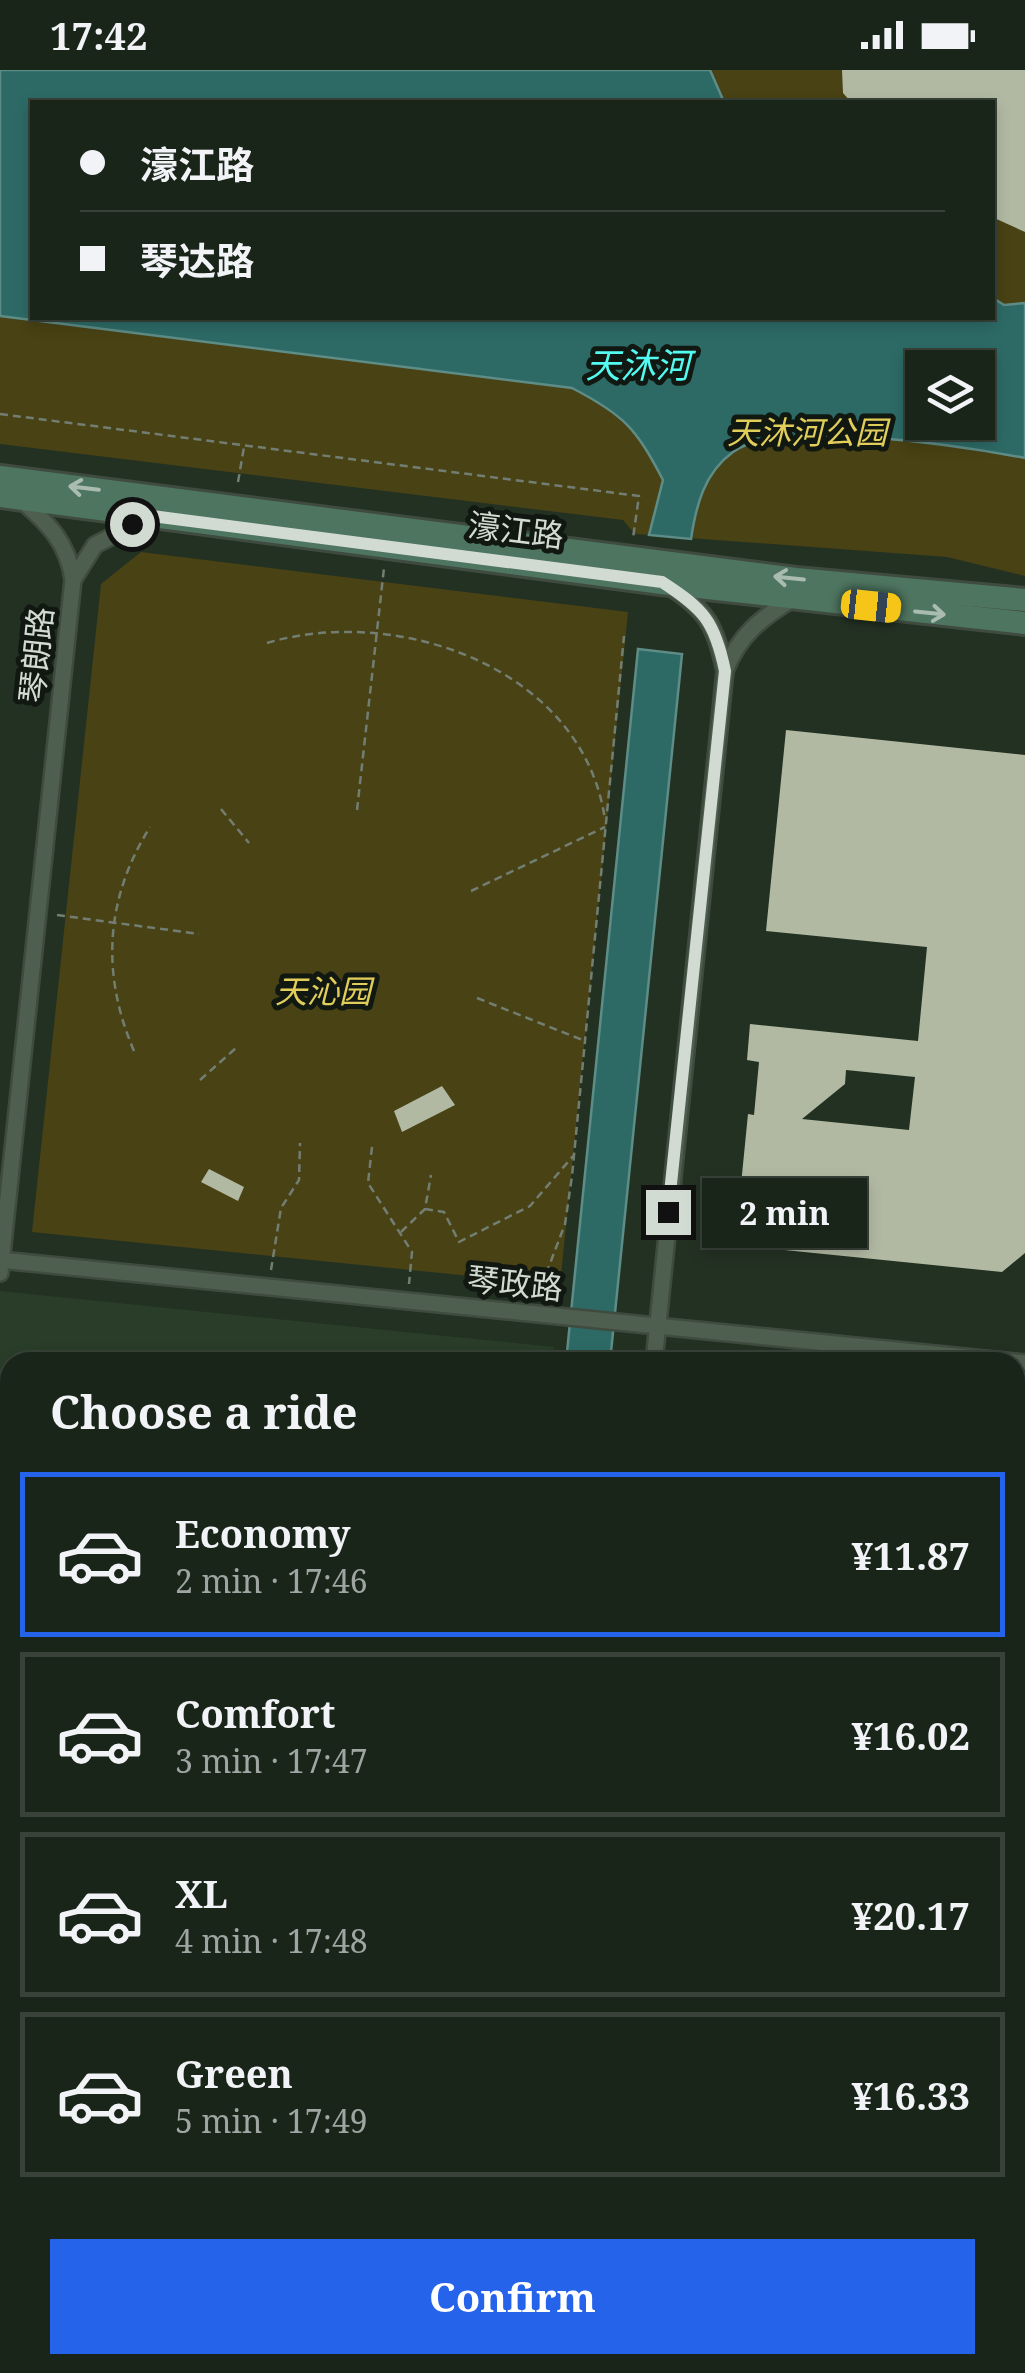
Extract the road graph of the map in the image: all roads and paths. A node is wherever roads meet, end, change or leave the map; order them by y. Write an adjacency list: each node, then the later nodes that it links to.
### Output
1 (0, 414): 2 (path)
2 (244, 446): 4 (path); 8 (path)
3 (0, 477): 8 (main road, 濠江路, one-way to 3)
4 (238, 482)
5 (10, 498): 6 (main road, 濠江路); 9 (street)
6 (152, 516): 7 (main road, 濠江路); 9 (street)
7 (386, 547): 10 (main road, 濠江路); 14 (path)
8 (630, 559): 12 (main road, 濠江路, one-way to 8)
9 (73, 580): 24 (street, 琴朗路)
10 (662, 582): 11 (main road, 濠江路); 17 (street)
11 (794, 598): 13 (main road, 濠江路, one-way to 13); 17 (street)
12 (1025, 600)
13 (1025, 624)
14 (377, 632): 16 (path); 19 (path); 21 (path)
15 (624, 636): 21 (path)
16 (267, 643)
17 (725, 671): 43 (street)
18 (222, 808): 22 (path)
19 (357, 810)
20 (150, 826): 25 (path)
21 (606, 827): 23 (path); 28 (path)
22 (248, 843)
23 (471, 891)
24 (36, 913): 25 (path); 38 (street, 琴朗路)
25 (112, 921): 26 (path); 30 (path)
26 (199, 934)
27 (477, 998): 28 (path)
28 (585, 1041): 34 (path)
29 (236, 1048): 31 (path)
30 (134, 1051)
31 (200, 1080)
32 (300, 1142): 40 (path)
33 (372, 1147): 37 (path)
34 (574, 1154): 36 (path); 42 (path)
35 (431, 1174): 36 (path)
36 (425, 1209): 37 (path)
37 (400, 1234): 41 (path)
38 (1, 1260): 39 (street, 琴朗路); 40 (street, 琴政路)
39 (0, 1273)
40 (270, 1287): 41 (street, 琴政路)
41 (407, 1301): 42 (street, 琴政路)
42 (530, 1313): 43 (street, 琴政路)
43 (657, 1326): 44 (street); 45 (street, 琴政路)
44 (655, 1352)
45 (916, 1352)

